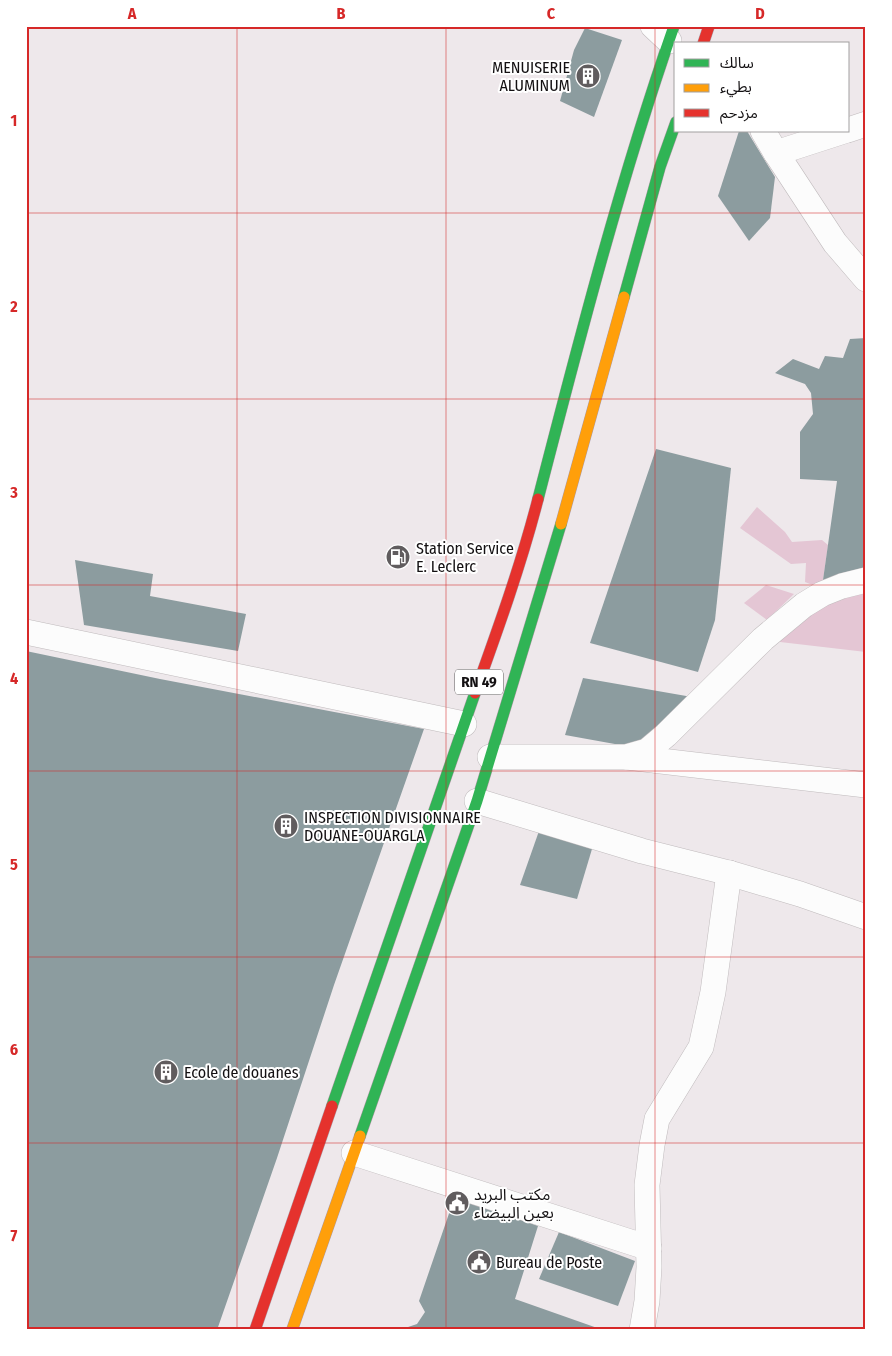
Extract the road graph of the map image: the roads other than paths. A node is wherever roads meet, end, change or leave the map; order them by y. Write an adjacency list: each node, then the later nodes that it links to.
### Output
1 (665, 31): 9 (main road, RN 49)
2 (866, 124): 4 (street)
3 (674, 128): 9 (main road, RN 49)
4 (850, 129)
5 (764, 132): 7 (street)
6 (841, 132): 7 (street)
7 (776, 153): 8 (street)
8 (866, 279)
9 (543, 537): 12 (main road, RN 49); 13 (main road, RN 49)
10 (866, 580): 14 (street)
11 (26, 632): 12 (street)
12 (464, 724): 21 (main road, RN 49)
13 (490, 757): 14 (street); 16 (main road, RN 49)
14 (626, 757): 15 (street)
15 (866, 785)
16 (476, 801): 17 (street); 19 (main road, RN 49)
17 (729, 873): 18 (street); 20 (street)
18 (866, 917)
19 (354, 1153): 20 (street); 22 (main road, RN 49)
20 (649, 1248): 23 (street)
21 (256, 1330)
22 (292, 1330)
23 (642, 1330)

